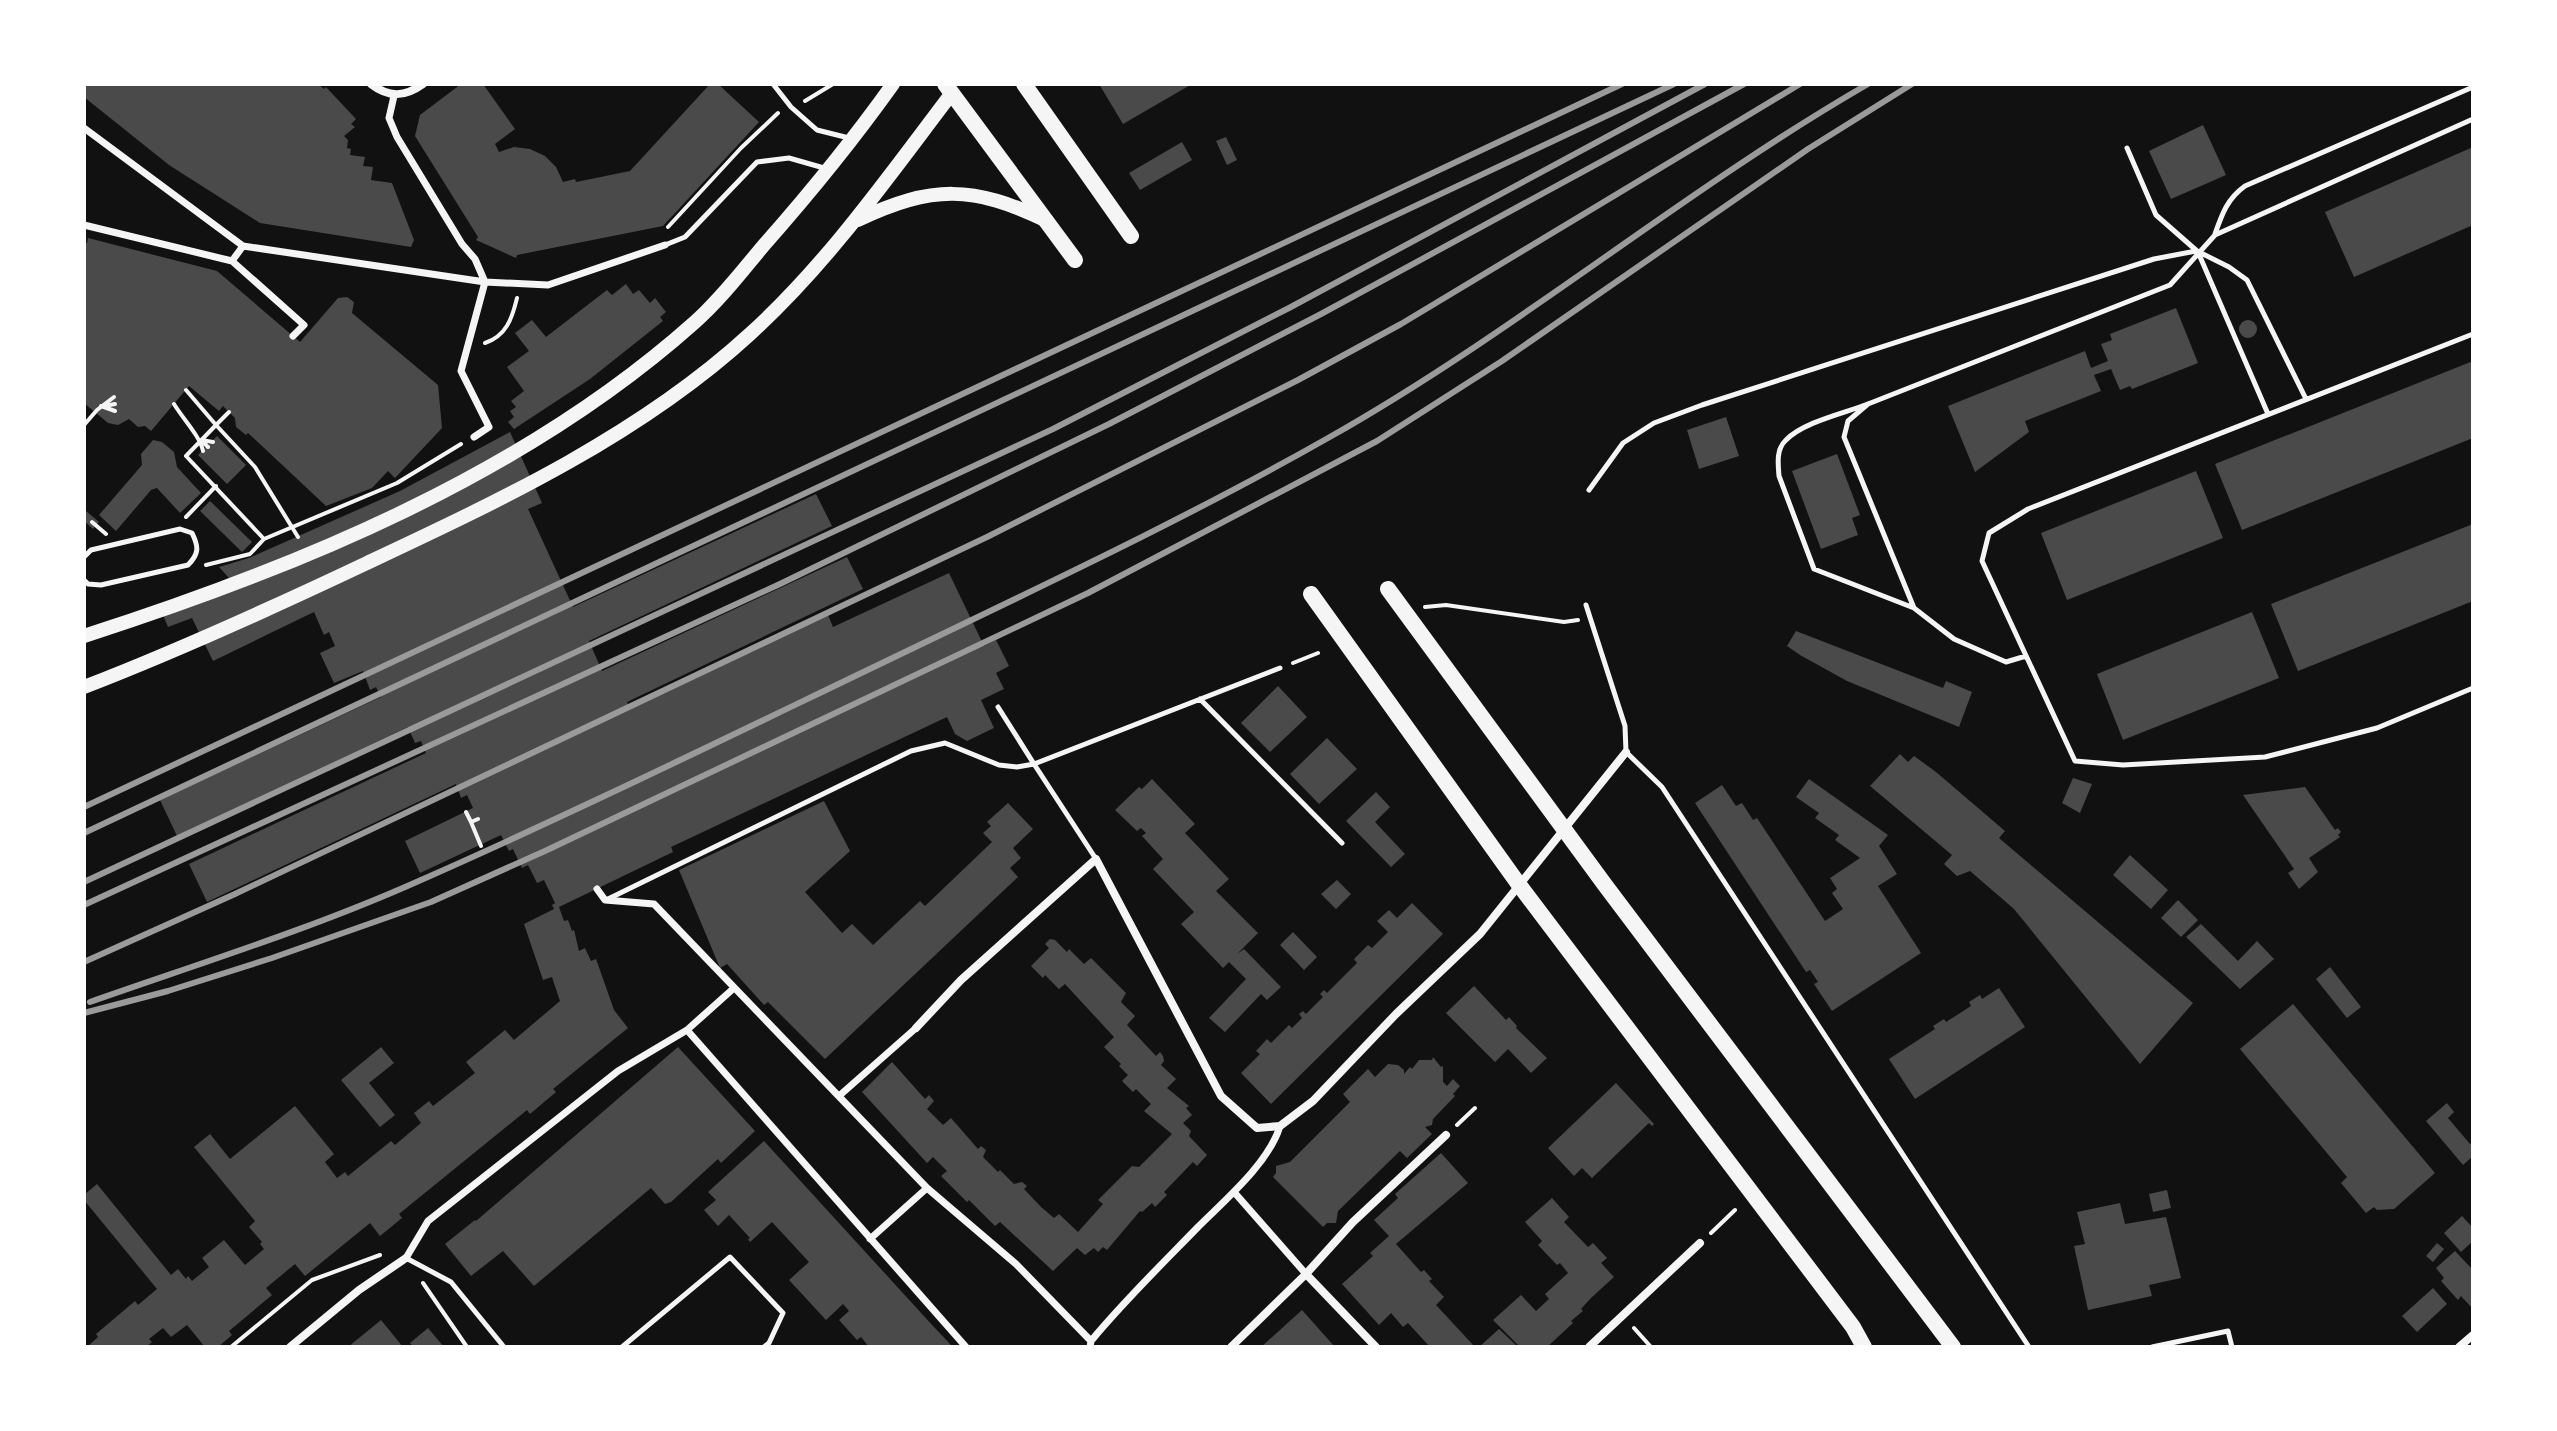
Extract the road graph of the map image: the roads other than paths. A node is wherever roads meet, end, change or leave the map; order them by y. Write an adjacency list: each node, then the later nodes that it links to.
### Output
1 (371, 84): 8 (street)
2 (423, 84): 8 (street)
3 (773, 84): 11 (lane)
4 (893, 84): 11 (main road)
5 (1024, 84): 18 (main road)
6 (952, 87): 14 (main road); 15 (main road)
7 (2473, 87): 17 (lane)
8 (394, 96): 24 (street)
9 (2473, 119): 17 (lane)
10 (85, 130): 20 (street)
11 (854, 139): 13 (main road)
12 (2127, 148): 21 (lane)
13 (829, 171): 19 (lane); 38 (main road)
14 (1047, 221): 15 (main road); 22 (main road)
15 (854, 222): 41 (main road)
16 (84, 225): 23 (street)
17 (2215, 235): 21 (lane)
18 (1131, 236)
19 (665, 245): 24 (street)
20 (243, 246): 23 (street); 24 (street)
21 (2197, 251): 27 (lane); 28 (lane); 29 (lane); 31 (lane)
22 (1075, 260)
23 (232, 261): 26 (street)
24 (485, 282): 30 (street)
25 (2473, 334): 27 (lane)
26 (293, 336)
27 (2306, 399): 29 (lane)
28 (1868, 404): 37 (lane); 37 (lane)
29 (2268, 414): 39 (lane)
30 (474, 437)
31 (1589, 490)
32 (84, 557): 33 (lane)
33 (84, 580)
34 (1388, 589): 47 (main road)
35 (1311, 594): 50 (main road)
36 (1586, 605): 45 (lane)
37 (1914, 608): 39 (lane)
38 (84, 636)
39 (2026, 656): 42 (lane)
40 (1280, 668): 43 (lane)
41 (84, 687)
42 (2473, 688)
43 (1200, 699): 46 (lane); 48 (lane)
44 (998, 707): 46 (lane)
45 (1626, 752): 47 (street); 79 (lane)
46 (1034, 764): 49 (lane); 52 (lane)
47 (1563, 829): 50 (street); 78 (main road)
48 (1342, 843)
49 (1096, 859): 54 (street); 57 (street)
50 (1520, 886): 57 (street); 65 (main road)
51 (597, 889): 52 (street)
52 (605, 900): 53 (street)
53 (734, 988): 55 (street); 56 (street)
54 (916, 1028): 56 (street)
55 (687, 1030): 61 (street); 63 (street)
56 (839, 1096): 59 (street)
57 (1280, 1126): 60 (street)
58 (1446, 1135): 64 (street)
59 (927, 1188): 61 (street); 67 (street)
60 (1234, 1192): 64 (street); 67 (street)
61 (870, 1239): 72 (street)
62 (1700, 1243): 75 (street)
63 (406, 1258): 68 (street); 69 (lane)
64 (1306, 1274): 73 (street); 74 (street)
65 (1853, 1327): 76 (main road); 77 (main road)
66 (2473, 1335): 82 (street)
67 (1090, 1344)
68 (290, 1347)
69 (504, 1347)
70 (622, 1347): 71 (lane)
71 (764, 1347)
72 (966, 1347)
73 (1231, 1347)
74 (1376, 1347)
75 (1589, 1347)
76 (1864, 1347)
77 (1876, 1347)
78 (1953, 1347)
79 (2029, 1347)
80 (2152, 1347): 81 (lane)
81 (2232, 1347)
82 (2459, 1347)

